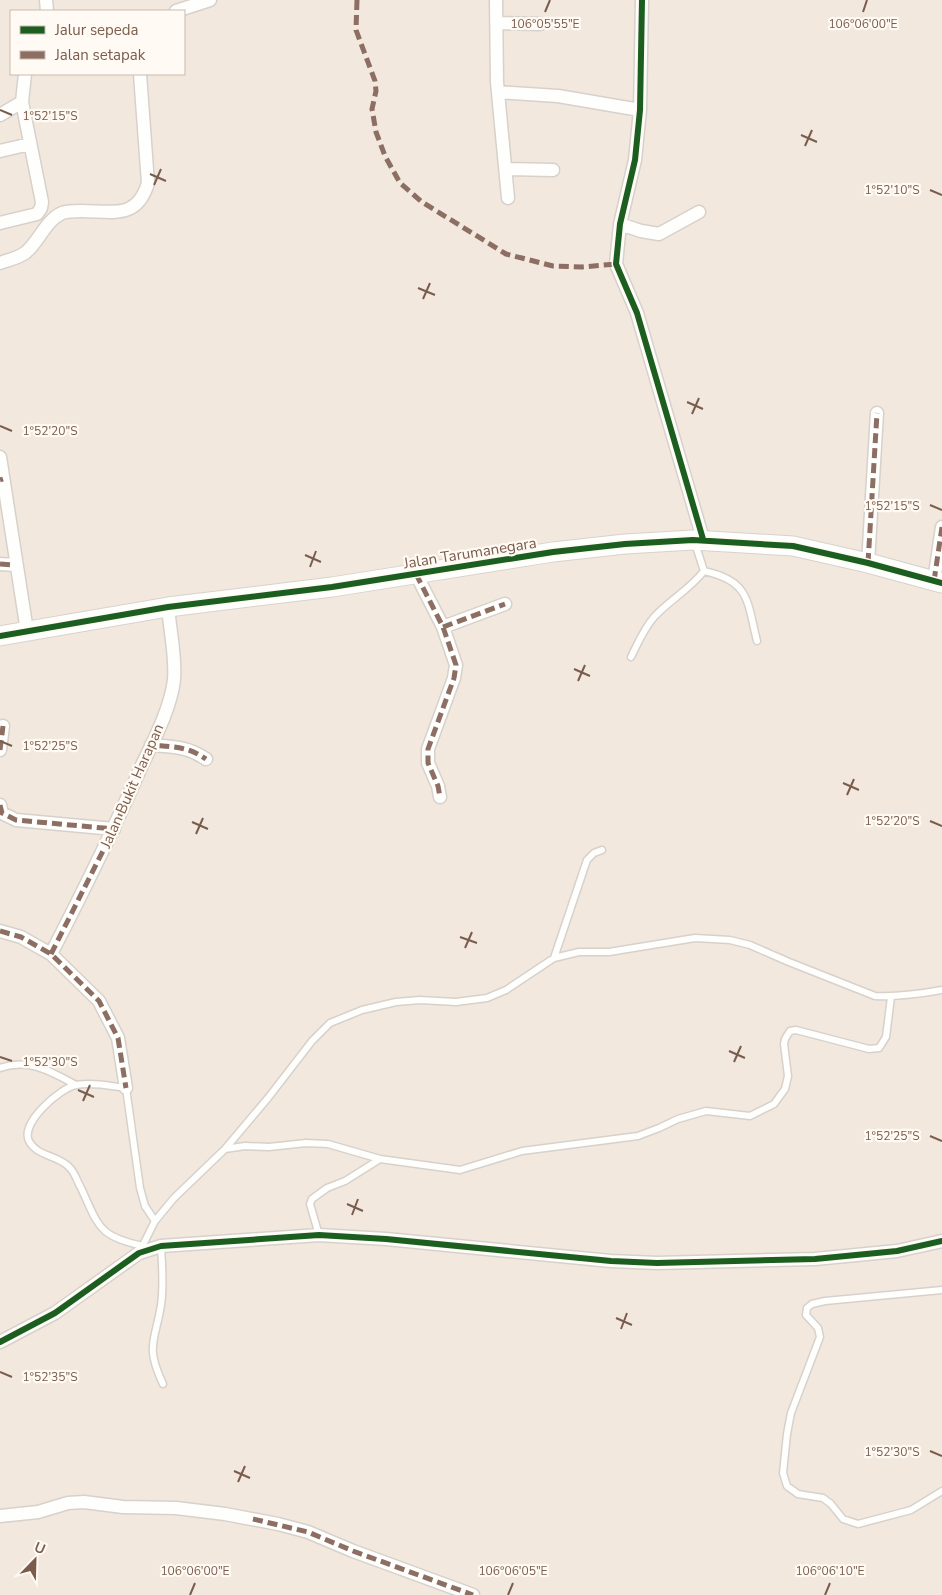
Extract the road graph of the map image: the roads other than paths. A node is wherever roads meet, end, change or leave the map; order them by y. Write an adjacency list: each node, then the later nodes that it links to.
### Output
1 (210, 0): 4 (street)
2 (496, 0): 5 (street)
3 (642, 0): 11 (street)
4 (179, 10)
5 (497, 23): 6 (street); 9 (street)
6 (540, 24)
7 (25, 75): 10 (street)
8 (140, 75): 21 (street)
9 (498, 92): 11 (street); 15 (street)
10 (22, 102): 12 (street); 13 (street)
11 (640, 110): 20 (street)
12 (0, 115)
13 (30, 144): 14 (street); 19 (street)
14 (0, 151)
15 (506, 169): 16 (street); 17 (street)
16 (553, 170)
17 (508, 198)
18 (700, 212): 20 (street)
19 (0, 223)
20 (620, 224): 26 (street)
21 (0, 263)
22 (877, 413): 27 (street)
23 (0, 457): 24 (street)
24 (2, 480): 29 (street)
25 (942, 527): 32 (street)
26 (698, 540): 27 (street, Jalan Tarumanegara); 30 (lane); 31 (street, Jalan Tarumanegara)
27 (868, 563): 32 (street, Jalan Tarumanegara)
28 (0, 564): 29 (street)
29 (15, 565): 36 (street)
30 (704, 571): 38 (lane); 39 (lane)
31 (416, 574): 34 (street, Jalan Tarumanegara); 35 (street)
32 (938, 582)
33 (505, 604): 35 (street)
34 (168, 607): 36 (street, Jalan Tarumanegara); 41 (street, Jalan Bukit Harapan)
35 (443, 628): 44 (street)
36 (27, 631): 37 (street, Jalan Tarumanegara)
37 (0, 636)
38 (756, 641)
39 (631, 657)
40 (3, 726): 42 (street)
41 (151, 745): 43 (street); 46 (street, Jalan Bukit Harapan)
42 (0, 750)
43 (206, 759)
44 (440, 798)
45 (0, 805): 46 (street)
46 (114, 829): 49 (street, Jalan Bukit Harapan)
47 (602, 850): 50 (lane)
48 (0, 931): 49 (street)
49 (51, 954): 55 (street)
50 (554, 958): 52 (lane); 56 (lane)
51 (942, 990): 52 (lane)
52 (891, 997): 57 (lane)
53 (0, 1068): 54 (lane)
54 (76, 1085): 55 (lane); 62 (lane)
55 (126, 1088): 58 (lane)
56 (226, 1149): 57 (lane); 58 (lane)
57 (380, 1159): 59 (lane)
58 (154, 1221): 62 (lane)
59 (319, 1235): 60 (street); 61 (street)
60 (942, 1241)
61 (161, 1246): 62 (street); 65 (lane)
62 (141, 1249): 64 (street)
63 (942, 1290): 66 (lane)
64 (0, 1342)
65 (163, 1384)
66 (942, 1491)
67 (0, 1516): 68 (street)
68 (473, 1595)

